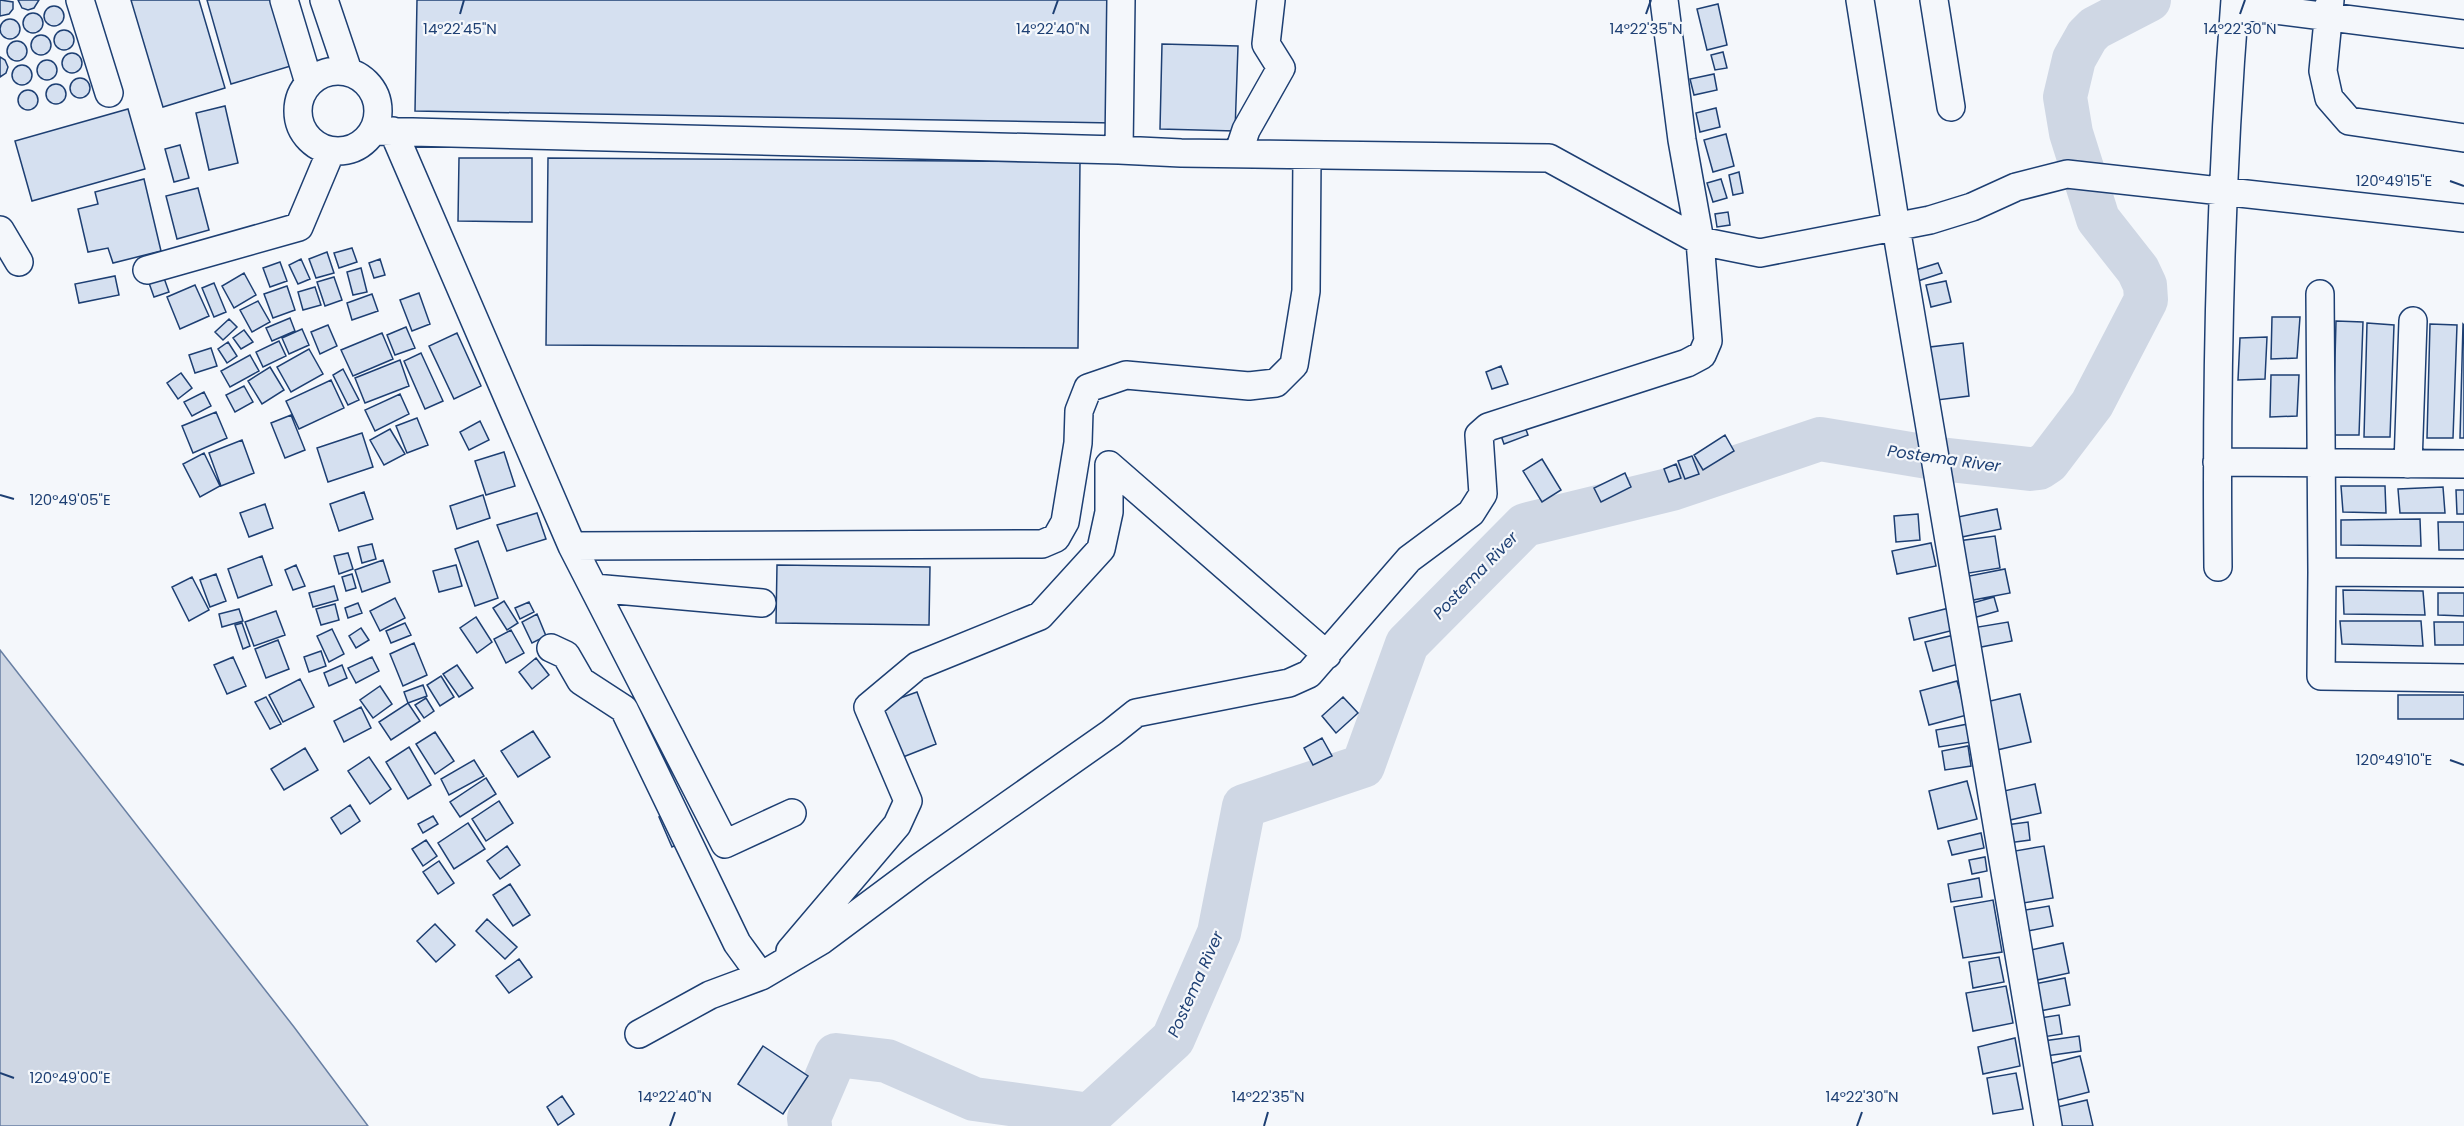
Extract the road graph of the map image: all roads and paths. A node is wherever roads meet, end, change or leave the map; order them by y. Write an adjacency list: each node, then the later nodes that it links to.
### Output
1 (80, 0): 14 (street)
2 (284, 0): 13 (street)
3 (324, 0): 12 (street)
4 (1121, 0): 18 (street)
5 (1271, 0): 20 (street)
6 (1664, 0): 26 (street)
7 (1860, 0): 24 (street)
8 (1934, 0): 15 (street)
9 (2235, 3): 10 (street); 22 (street)
10 (2329, 9): 11 (street); 17 (street)
11 (2464, 34)
12 (348, 71): 13 (street); 16 (street)
13 (309, 83): 19 (street)
14 (109, 93)
15 (1951, 107)
16 (383, 131): 18 (street); 19 (street); 35 (street)
17 (2464, 138)
18 (1119, 150): 20 (street)
19 (332, 151): 28 (street)
20 (1238, 154): 21 (street)
21 (1307, 155): 26 (street); 35 (street)
22 (2224, 191): 23 (street); 24 (street); 31 (street)
23 (2464, 218)
24 (1896, 227): 26 (street); 47 (street)
25 (0, 230): 27 (street)
26 (1700, 241): 42 (street)
27 (19, 262)
28 (147, 270)
29 (2320, 294): 32 (street)
30 (2413, 321): 33 (street)
31 (2217, 462): 32 (street); 36 (street)
32 (2321, 464): 33 (street); 37 (street)
33 (2408, 464): 34 (street)
34 (2464, 464)
35 (572, 546): 39 (street)
36 (2218, 567)
37 (2322, 572): 38 (street); 43 (street)
38 (2464, 573)
39 (594, 588): 40 (street); 44 (street)
40 (762, 603)
41 (551, 648): 45 (street)
42 (1327, 655): 45 (street); 45 (street)
43 (2464, 678)
44 (792, 813)
45 (769, 971): 46 (street)
46 (639, 1034)
47 (2048, 1126)

